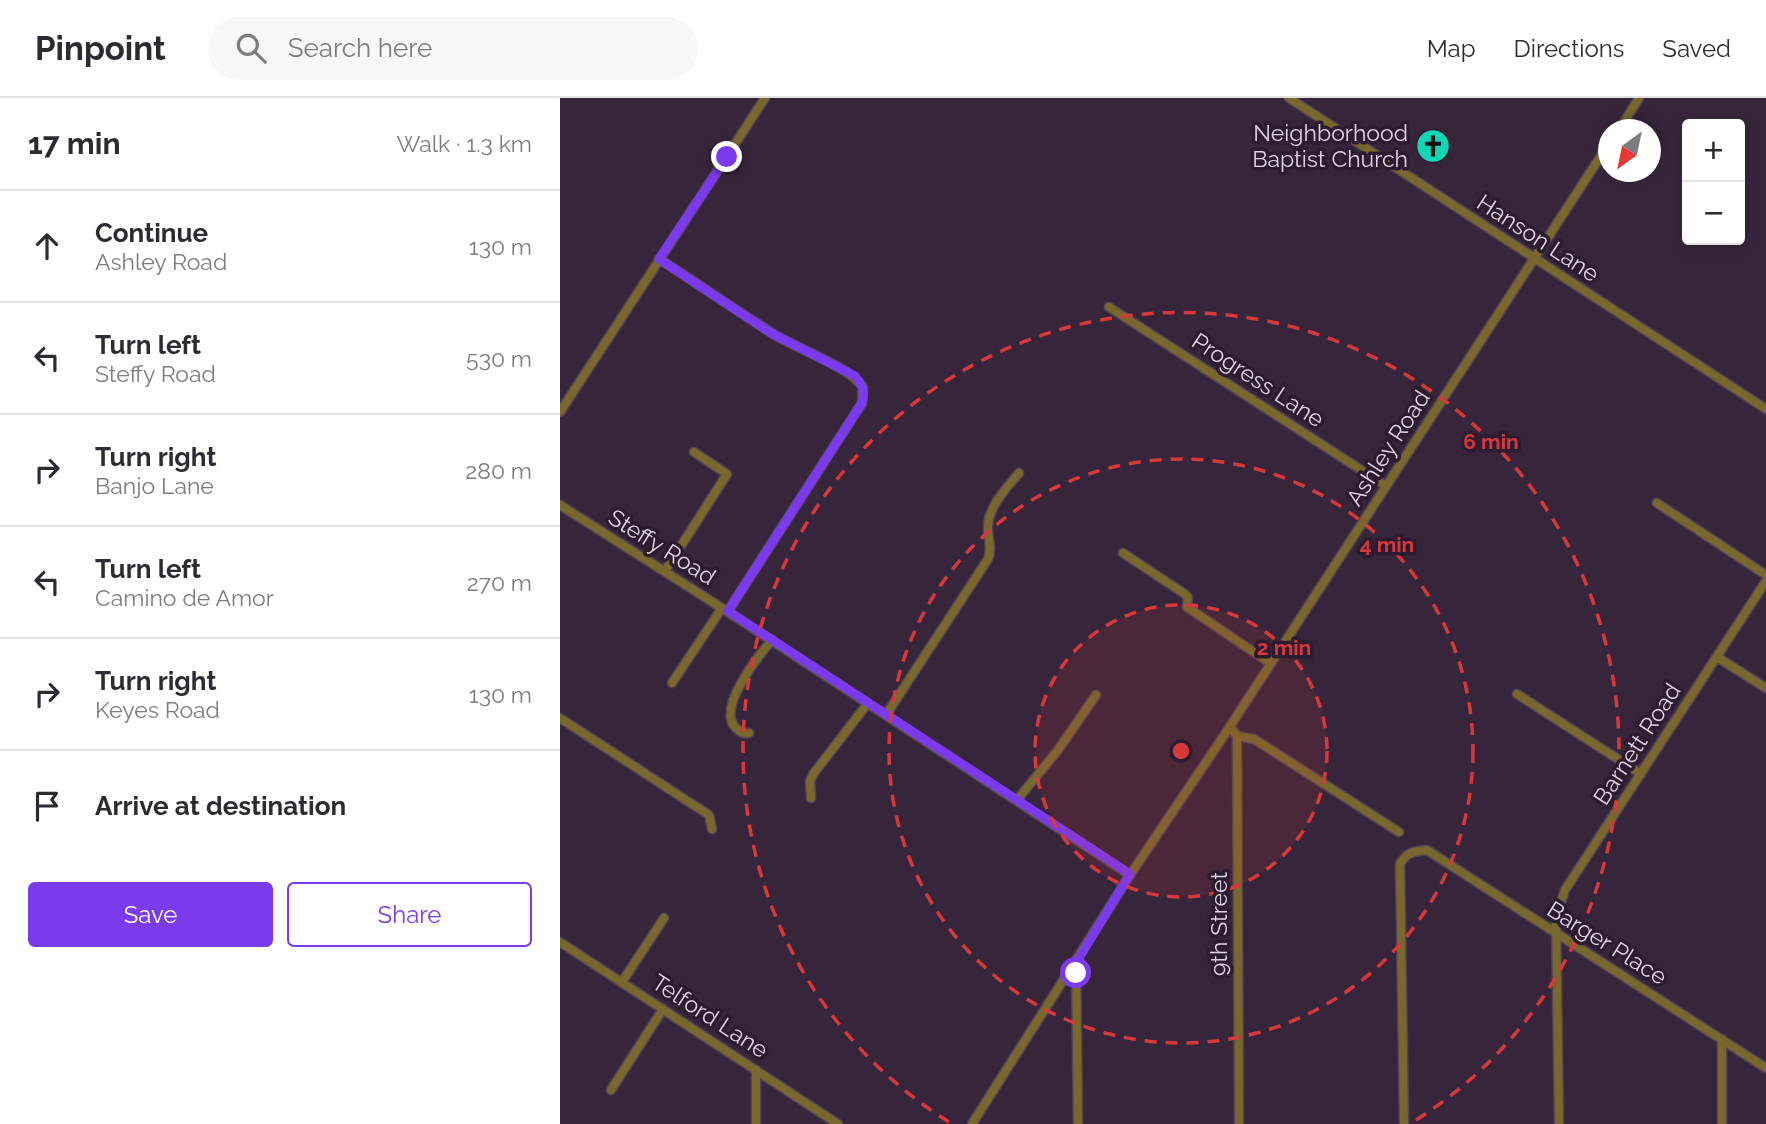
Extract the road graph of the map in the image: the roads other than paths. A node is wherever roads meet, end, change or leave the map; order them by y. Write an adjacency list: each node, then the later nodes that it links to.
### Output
1 (765, 98): 9 (street)
2 (1289, 98): 5 (street, Hanson Lane)
3 (1308, 98): 5 (street)
4 (1639, 98): 6 (street)
5 (1302, 107): 8 (street, Hanson Lane)
6 (1626, 119)
7 (1598, 160): 8 (street, Ashley Road)
8 (1535, 258): 11 (street, Hanson Lane); 15 (street, Ashley Road)
9 (659, 259): 12 (street); 22 (street)
10 (1110, 307): 15 (street, Progress Lane)
11 (1766, 409)
12 (560, 412)
13 (694, 452): 19 (street)
14 (1019, 473): 31 (street)
15 (1386, 486): 25 (street, Ashley Road)
16 (1657, 503): 20 (street)
17 (560, 505): 19 (street, Steffy Road)
18 (1123, 553): 25 (street)
19 (665, 572): 22 (street, Steffy Road)
20 (1766, 575)
21 (1766, 581): 24 (street, Barnett Road)
22 (725, 609): 23 (street, Steffy Road); 26 (street)
23 (772, 640): 30 (street, Steffy Road); 34 (street)
24 (1717, 657): 27 (street); 36 (street, Barnett Road)
25 (1270, 663): 33 (street, Ashley Road)
26 (672, 684)
27 (1766, 688)
28 (1517, 694): 36 (street)
29 (1096, 695): 38 (street)
30 (868, 703): 31 (street, Steffy Road); 37 (street)
31 (886, 715): 38 (street, Steffy Road)
32 (560, 718): 39 (street)
33 (1230, 727): 35 (street); 41 (street, Ashley Road)
34 (750, 733)
35 (1237, 736): 40 (street); 56 (street, 9th Street)
36 (1641, 774): 43 (street, Barnett Road)
37 (811, 798)
38 (1017, 800): 41 (street, Steffy Road)
39 (712, 829)
40 (1399, 832)
41 (1130, 874): 45 (street, Ashley Road)
42 (664, 918): 46 (street)
43 (1556, 934): 48 (street, Barger Place); 57 (street, Barger Place); 58 (street, Barnett Road)
44 (560, 942): 46 (street, Telford Lane)
45 (1076, 963): 54 (street, Ashley Road); 55 (street)
46 (622, 982): 47 (street, Telford Lane)
47 (663, 1009): 50 (street, Telford Lane); 51 (street)
48 (1722, 1038): 49 (street, Barger Place); 59 (street)
49 (1766, 1068)
50 (756, 1070): 52 (street); 53 (street, Telford Lane)
51 (611, 1090)
52 (756, 1124)
53 (838, 1124)
54 (972, 1124)
55 (1078, 1124)
56 (1239, 1124)
57 (1404, 1124)
58 (1559, 1124)
59 (1722, 1124)

